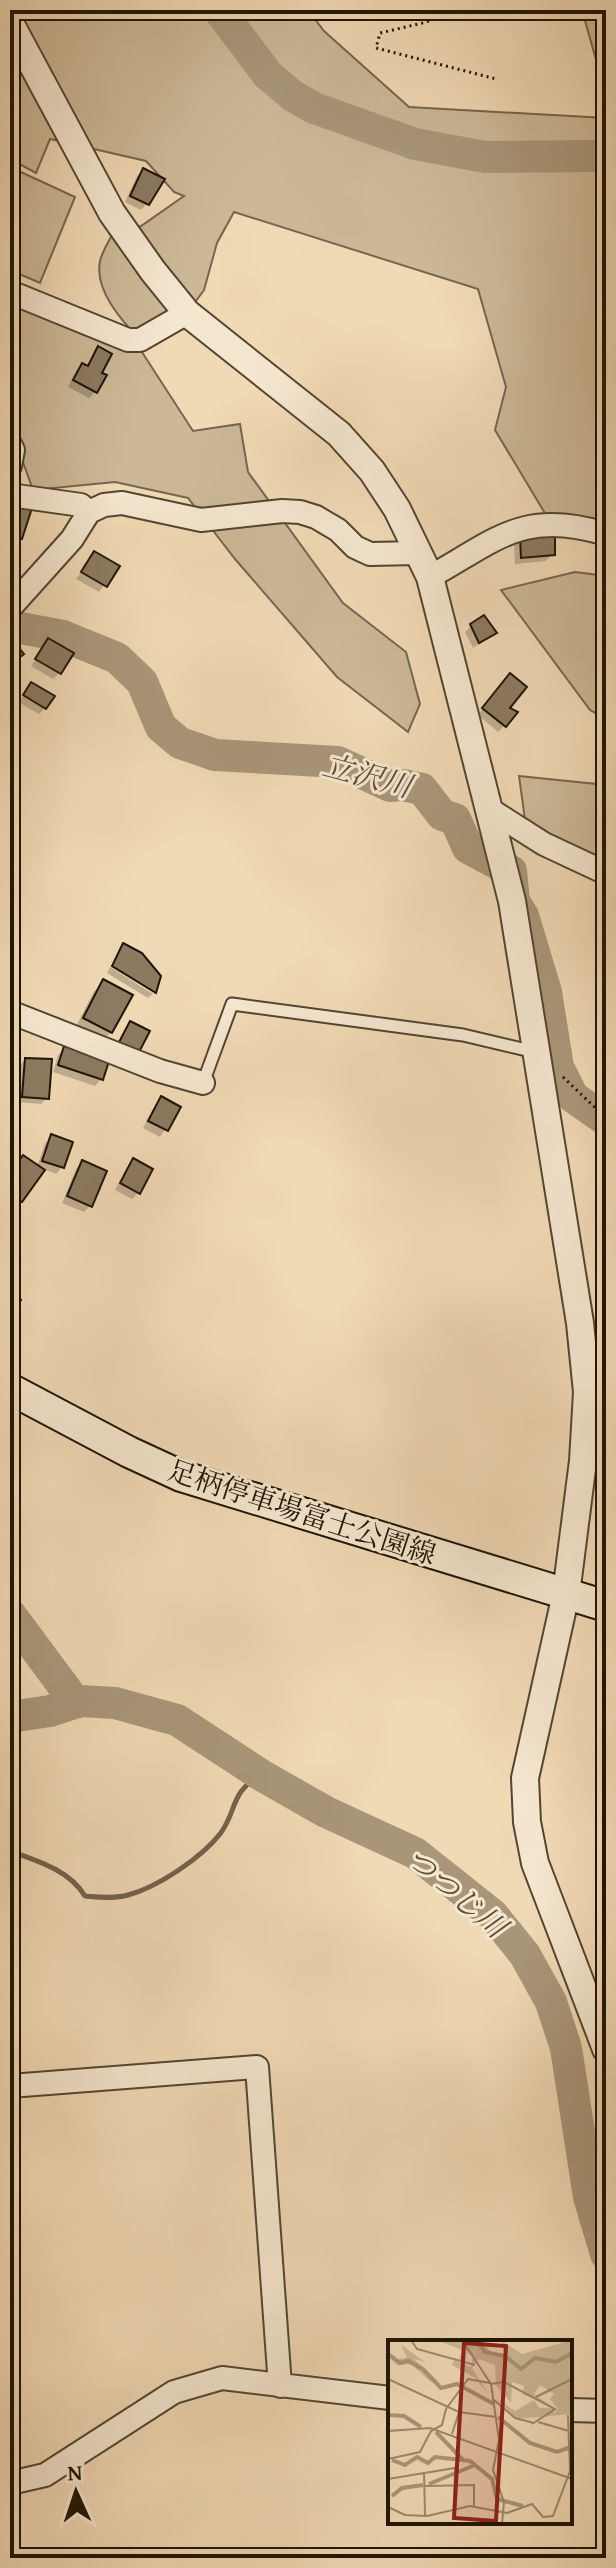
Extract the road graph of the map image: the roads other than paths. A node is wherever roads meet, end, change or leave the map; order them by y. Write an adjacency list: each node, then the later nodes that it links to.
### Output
1 (10, 23): 3 (street)
2 (10, 292): 3 (street)
3 (187, 313): 9 (street)
4 (10, 444): 5 (street)
5 (10, 466)
6 (10, 495): 7 (street)
7 (89, 512): 9 (street); 11 (street)
8 (606, 534): 10 (street)
9 (418, 553): 10 (street)
10 (430, 577): 12 (street)
11 (13, 604)
12 (489, 809): 13 (street); 15 (street)
13 (606, 873)
14 (10, 1012): 16 (street)
15 (537, 1053): 16 (lane); 18 (street)
16 (203, 1083)
17 (10, 1389): 18 (main road, 足柄停車場富士公園線)
18 (566, 1594): 19 (main road, 足柄停車場富士公園線); 20 (street)
19 (606, 1606)
20 (606, 2049)
21 (10, 2086): 22 (street)
22 (280, 2386): 23 (street); 26 (street)
23 (388, 2398)
24 (572, 2410): 25 (street)
25 (606, 2411)
26 (10, 2483)

